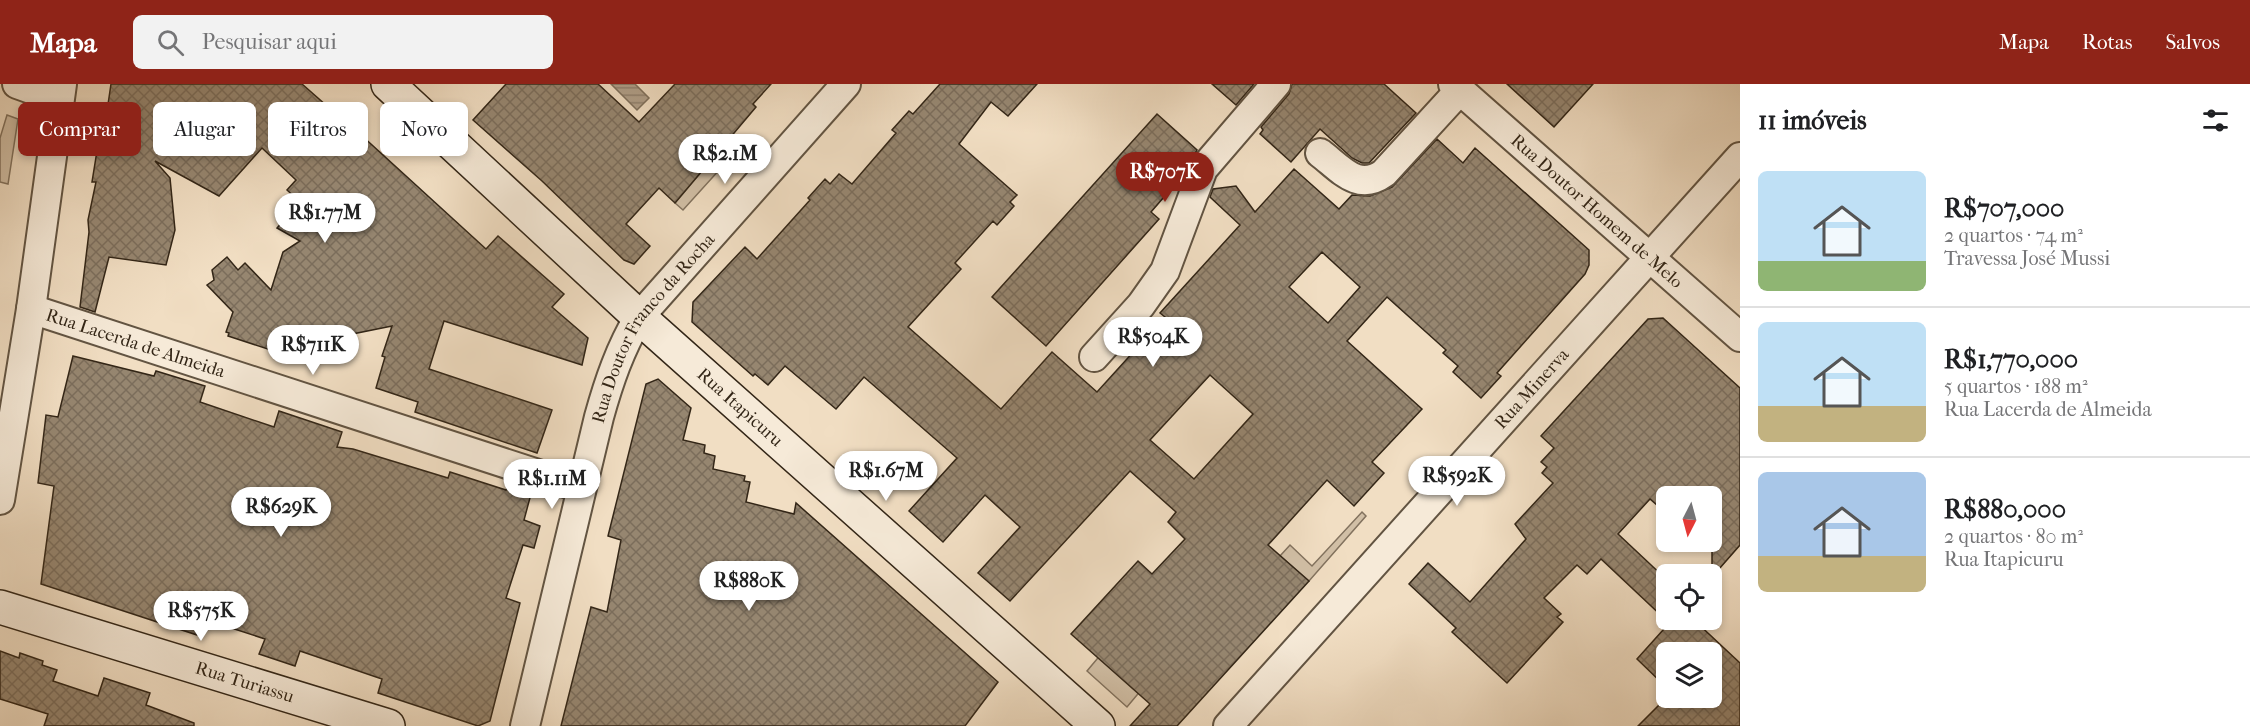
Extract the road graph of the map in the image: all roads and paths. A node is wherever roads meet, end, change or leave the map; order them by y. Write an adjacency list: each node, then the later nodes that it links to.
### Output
1 (17, 84): 6 (street)
2 (388, 84): 11 (street, Rua Itapicuru)
3 (846, 84): 11 (street, Rua Doutor Franco da Rocha)
4 (1276, 84): 13 (street)
5 (1456, 87): 7 (street); 9 (street, Rua Doutor Homem de Melo)
6 (61, 92): 10 (street)
7 (1320, 153)
8 (1740, 157): 9 (street, Rua Minerva)
9 (1652, 257): 12 (street, Rua Doutor Homem de Melo); 20 (street, Rua Minerva)
10 (31, 309): 14 (street, Rua Lacerda de Almeida); 15 (street)
11 (639, 316): 14 (street, Rua Doutor Franco da Rocha); 19 (street, Rua Itapicuru)
12 (1740, 338)
13 (1094, 357)
14 (581, 488): 18 (street, Rua Doutor Franco da Rocha)
15 (0, 500)
16 (0, 607): 17 (street, Rua Turiassu)
17 (388, 726)
18 (525, 726)
19 (1098, 726)
20 (1228, 726)

